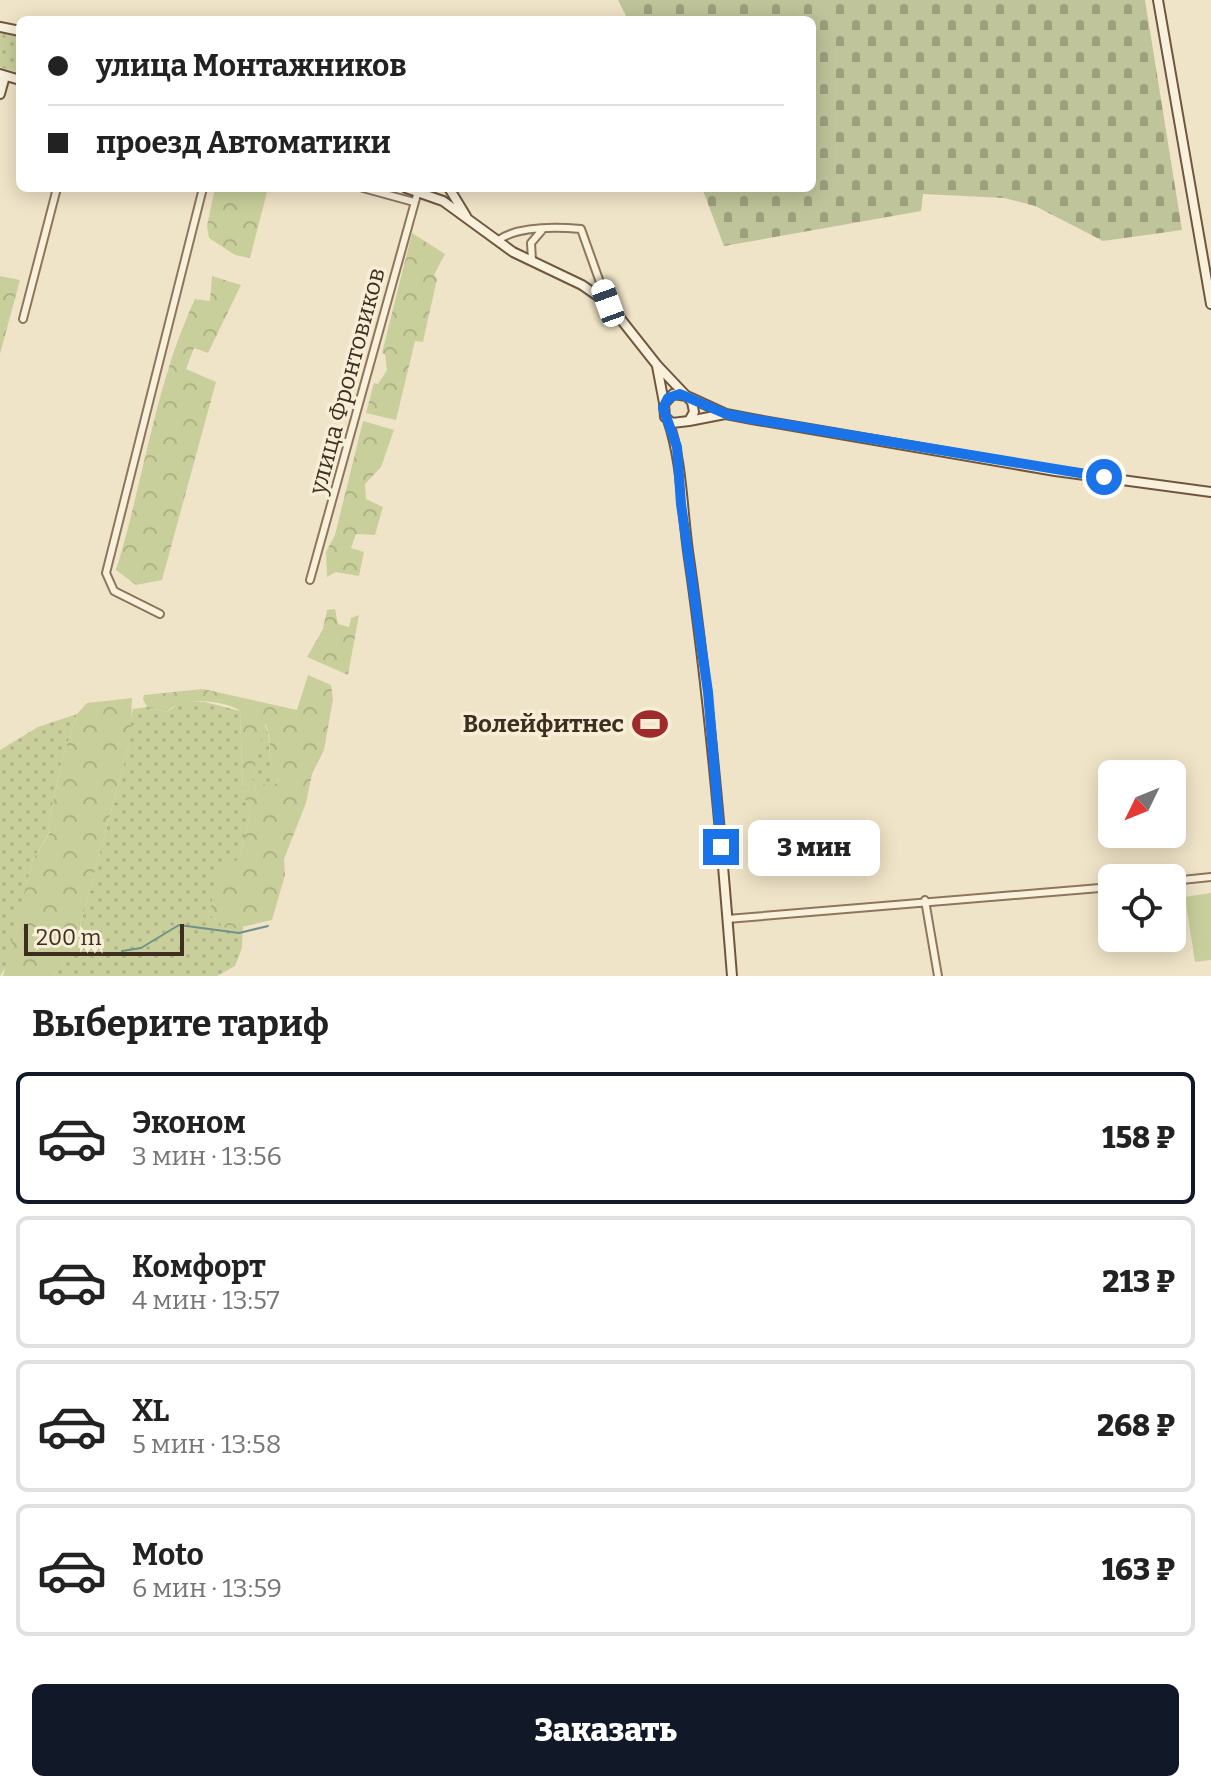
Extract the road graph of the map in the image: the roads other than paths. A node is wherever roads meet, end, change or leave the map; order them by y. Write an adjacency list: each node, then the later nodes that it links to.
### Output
1 (1158, 0): 18 (main road)
2 (2, 75): 3 (main road)
3 (0, 94)
4 (56, 192): 19 (street)
5 (202, 192): 29 (street)
6 (389, 192): 12 (street)
7 (418, 192): 12 (street, улица Фронтовиков)
8 (421, 192): 11 (main road)
9 (434, 192): 11 (main road)
10 (451, 192): 13 (main road)
11 (431, 195): 13 (main road)
12 (414, 202): 28 (street, улица Фронтовиков)
13 (466, 216): 15 (main road)
14 (543, 229): 15 (street); 16 (street); 17 (street)
15 (497, 241): 16 (main road)
16 (533, 263): 17 (main road)
17 (608, 303): 20 (main road)
18 (1211, 304)
19 (23, 319)
20 (657, 365): 21 (main road); 22 (main road)
21 (688, 397): 22 (main road); 23 (main road); 25 (main road)
22 (664, 404): 24 (main road)
23 (726, 414): 25 (main road); 27 (main road)
24 (668, 420): 25 (main road); 26 (main road)
25 (688, 421): 26 (main road)
26 (677, 447): 34 (main road)
27 (1211, 492)
28 (310, 580)
29 (160, 614)
30 (1211, 877): 31 (street)
31 (1186, 880)
32 (1098, 888): 33 (street)
33 (925, 900): 34 (street); 36 (street)
34 (727, 919): 35 (main road)
35 (732, 976)
36 (938, 976)

